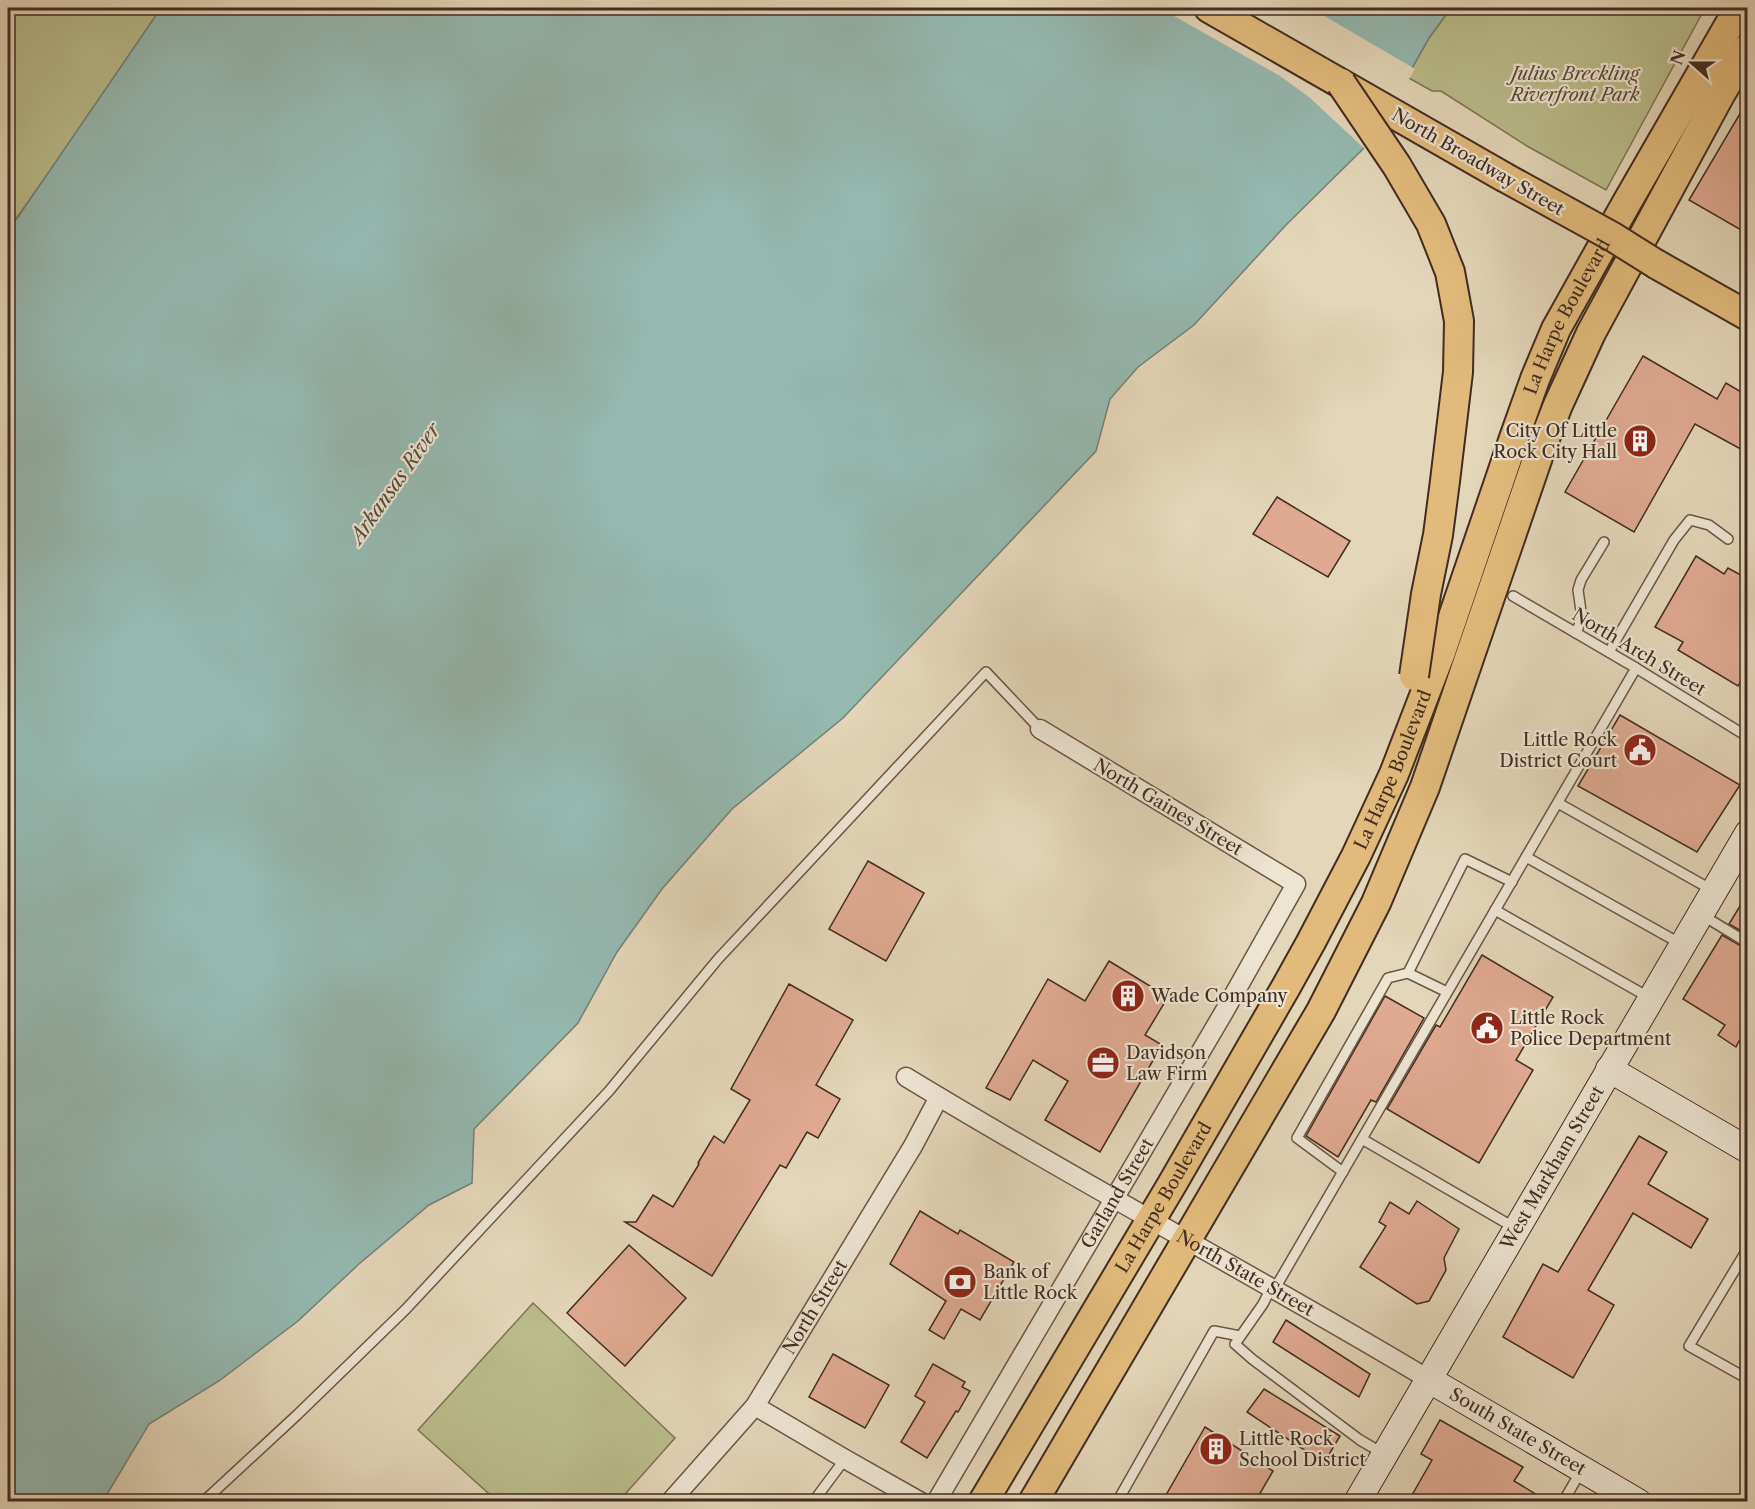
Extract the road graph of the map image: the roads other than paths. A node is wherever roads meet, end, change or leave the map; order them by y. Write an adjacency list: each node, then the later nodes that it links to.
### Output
1 (1209, 8): 4 (main road, North Broadway Street)
2 (1739, 8): 25 (main road, La Harpe Boulevard)
3 (1748, 48): 37 (main road, La Harpe Boulevard)
4 (1341, 83): 5 (main road, North Broadway Street, bridge); 25 (main road, bridge)
5 (1748, 316)
6 (1728, 539): 10 (lane)
7 (1604, 542): 9 (lane)
8 (1513, 596): 9 (lane, North Arch Street)
9 (1576, 633): 10 (lane, North Arch Street)
10 (1609, 652): 11 (lane, North Arch Street)
11 (1636, 668): 13 (lane, North Arch Street); 14 (lane)
12 (1040, 729): 18 (street, North Gaines Street); 47 (lane)
13 (1748, 737)
14 (1558, 802): 16 (lane); 19 (lane)
15 (1748, 833): 19 (street, West Markham Street)
16 (1526, 857): 17 (lane); 23 (lane)
17 (1512, 882): 20 (lane); 24 (lane)
18 (1296, 884): 34 (street, Garland Street)
19 (1714, 891): 21 (street, West Markham Street)
20 (1495, 910): 26 (lane); 27 (lane)
21 (1700, 914): 22 (lane); 23 (street, West Markham Street)
22 (1748, 943)
23 (1682, 945): 27 (street, West Markham Street)
24 (1408, 973): 26 (lane); 33 (lane)
25 (1286, 987): 35 (main road, La Harpe Boulevard)
26 (1447, 992): 31 (lane)
27 (1651, 998): 28 (street, West Markham Street)
28 (1609, 1069): 32 (street); 36 (street, West Markham Street)
29 (906, 1077): 30 (street, North State Street)
30 (939, 1097): 34 (street, North State Street); 43 (street, North Street)
31 (1362, 1139): 33 (lane); 36 (lane)
32 (1748, 1150)
33 (1343, 1172): 39 (lane)
34 (1114, 1199): 35 (street, North State Street); 51 (street, Garland Street)
35 (1150, 1220): 37 (street, North State Street); 52 (main road, La Harpe Boulevard)
36 (1516, 1228): 41 (street, West Markham Street)
37 (1187, 1239): 39 (street, North State Street); 53 (main road, La Harpe Boulevard)
38 (1748, 1248): 42 (lane)
39 (1273, 1289): 40 (lane); 41 (street, North State Street)
40 (1240, 1336): 44 (lane); 54 (lane)
41 (1428, 1379): 44 (street, West Markham Street); 46 (street, South State Street)
42 (1748, 1379)
43 (755, 1406): 45 (street); 48 (street, North Street)
44 (1384, 1454): 55 (street, West Markham Street)
45 (845, 1459): 49 (lane); 50 (street)
46 (1582, 1469): 56 (lane); 57 (street, South State Street)
47 (203, 1502)
48 (670, 1502)
49 (813, 1502)
50 (921, 1502)
51 (936, 1502)
52 (983, 1502)
53 (1033, 1502)
54 (1117, 1502)
55 (1357, 1502)
56 (1563, 1502)
57 (1638, 1502)

